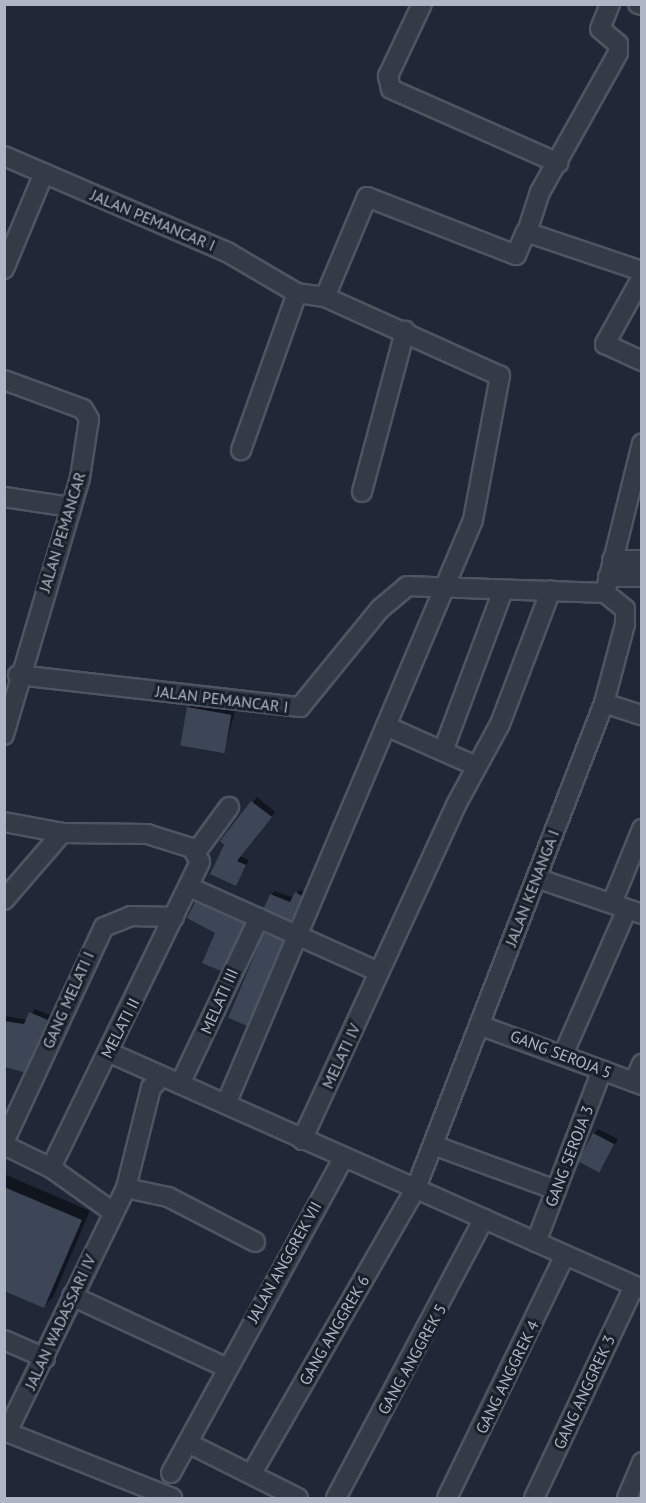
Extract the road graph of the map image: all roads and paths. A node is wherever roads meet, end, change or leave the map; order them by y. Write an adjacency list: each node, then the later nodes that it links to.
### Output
1 (422, 4): 4 (street)
2 (609, 4): 4 (street)
3 (4, 156): 5 (street, JALAN PEMANCAR I)
4 (558, 163): 6 (street)
5 (44, 173): 7 (street); 10 (street, JALAN PEMANCAR I)
6 (526, 232): 8 (street); 11 (street)
7 (4, 269)
8 (642, 271)
9 (642, 277): 13 (street)
10 (302, 293): 11 (street, JALAN PEMANCAR I); 16 (street)
11 (325, 297): 12 (street, JALAN PEMANCAR I)
12 (405, 331): 17 (street); 23 (street, JALAN PEMANCAR I)
13 (642, 361)
14 (4, 380): 19 (street, JALAN PEMANCAR)
15 (642, 444): 21 (street)
16 (241, 450)
17 (362, 492)
18 (4, 497): 19 (street)
19 (71, 507): 27 (street, JALAN PEMANCAR)
20 (642, 560): 21 (street)
21 (608, 577): 22 (street); 24 (street, JALAN PEMANCAR I); 26 (street, JALAN KENANGA I)
22 (642, 577)
23 (444, 587): 25 (street, JALAN PEMANCAR I); 27 (street, JALAN PEMANCAR I); 30 (street)
24 (551, 590): 25 (street, JALAN PEMANCAR I); 33 (street, MELATI IV)
25 (502, 592): 32 (street)
26 (633, 626): 28 (street, JALAN KENANGA I)
27 (18, 675): 31 (street, JALAN PEMANCAR)
28 (604, 704): 29 (street); 39 (street, JALAN KENANGA I)
29 (642, 715)
30 (386, 726): 32 (street); 45 (street)
31 (4, 735)
32 (443, 751): 33 (street)
33 (476, 766): 46 (street, MELATI IV)
34 (229, 807): 38 (street)
35 (4, 822): 37 (street)
36 (642, 829): 42 (street)
37 (62, 833): 38 (street); 41 (street)
38 (196, 852): 40 (street, MELATI II)
39 (536, 878): 42 (street); 47 (street, JALAN KENANGA I)
40 (189, 887): 43 (street, MELATI II); 44 (street)
41 (4, 900)
42 (627, 909): 49 (street)
43 (174, 917): 48 (street, MELATI II); 57 (street, GANG MELATI I)
44 (259, 918): 45 (street); 53 (street, MELATI III)
45 (296, 939): 46 (street); 55 (street)
46 (379, 972): 56 (street, MELATI IV)
47 (479, 1024): 49 (street, GANG SEROJA 5); 58 (street, JALAN KENANGA I)
48 (108, 1052): 52 (street); 60 (street, MELATI II)
49 (563, 1055): 51 (street, GANG SEROJA 5)
50 (642, 1064): 54 (street)
51 (602, 1070): 54 (street, GANG SEROJA 5); 63 (street, GANG SEROJA 3)
52 (161, 1077): 53 (street); 61 (street, JALAN WADASSARI IV)
53 (180, 1084): 55 (street)
54 (638, 1084)
55 (226, 1104): 56 (street)
56 (303, 1140): 59 (street)
57 (4, 1143): 60 (street)
58 (433, 1145): 62 (street, JALAN KENANGA I); 63 (street)
59 (344, 1157): 62 (street); 73 (street, JALAN ANGGREK VII)
60 (51, 1168): 64 (street)
61 (127, 1184): 64 (street, JALAN WADASSARI IV); 66 (street)
62 (416, 1188): 65 (street); 78 (street, GANG ANGGREK 6)
63 (556, 1190): 67 (street, GANG SEROJA 3)
64 (112, 1212): 70 (street, JALAN WADASSARI IV)
65 (484, 1219): 67 (street); 81 (street, GANG ANGGREK 5)
66 (255, 1242)
67 (536, 1242): 68 (street)
68 (565, 1255): 69 (street); 82 (street, GANG ANGGREK 4)
69 (638, 1287): 83 (street, GANG ANGGREK 3)
70 (72, 1296): 72 (street, JALAN WADASSARI IV); 73 (street)
71 (4, 1340): 72 (street)
72 (45, 1358): 74 (street, JALAN WADASSARI IV)
73 (225, 1367): 75 (street, JALAN ANGGREK VII)
74 (6, 1431): 79 (street)
75 (188, 1443): 77 (street, JALAN ANGGREK VII); 78 (street)
76 (642, 1462): 84 (street)
77 (171, 1473)
78 (252, 1473): 80 (street)
79 (172, 1498)
80 (298, 1498)
81 (336, 1498)
82 (447, 1498)
83 (534, 1498)
84 (627, 1498)

